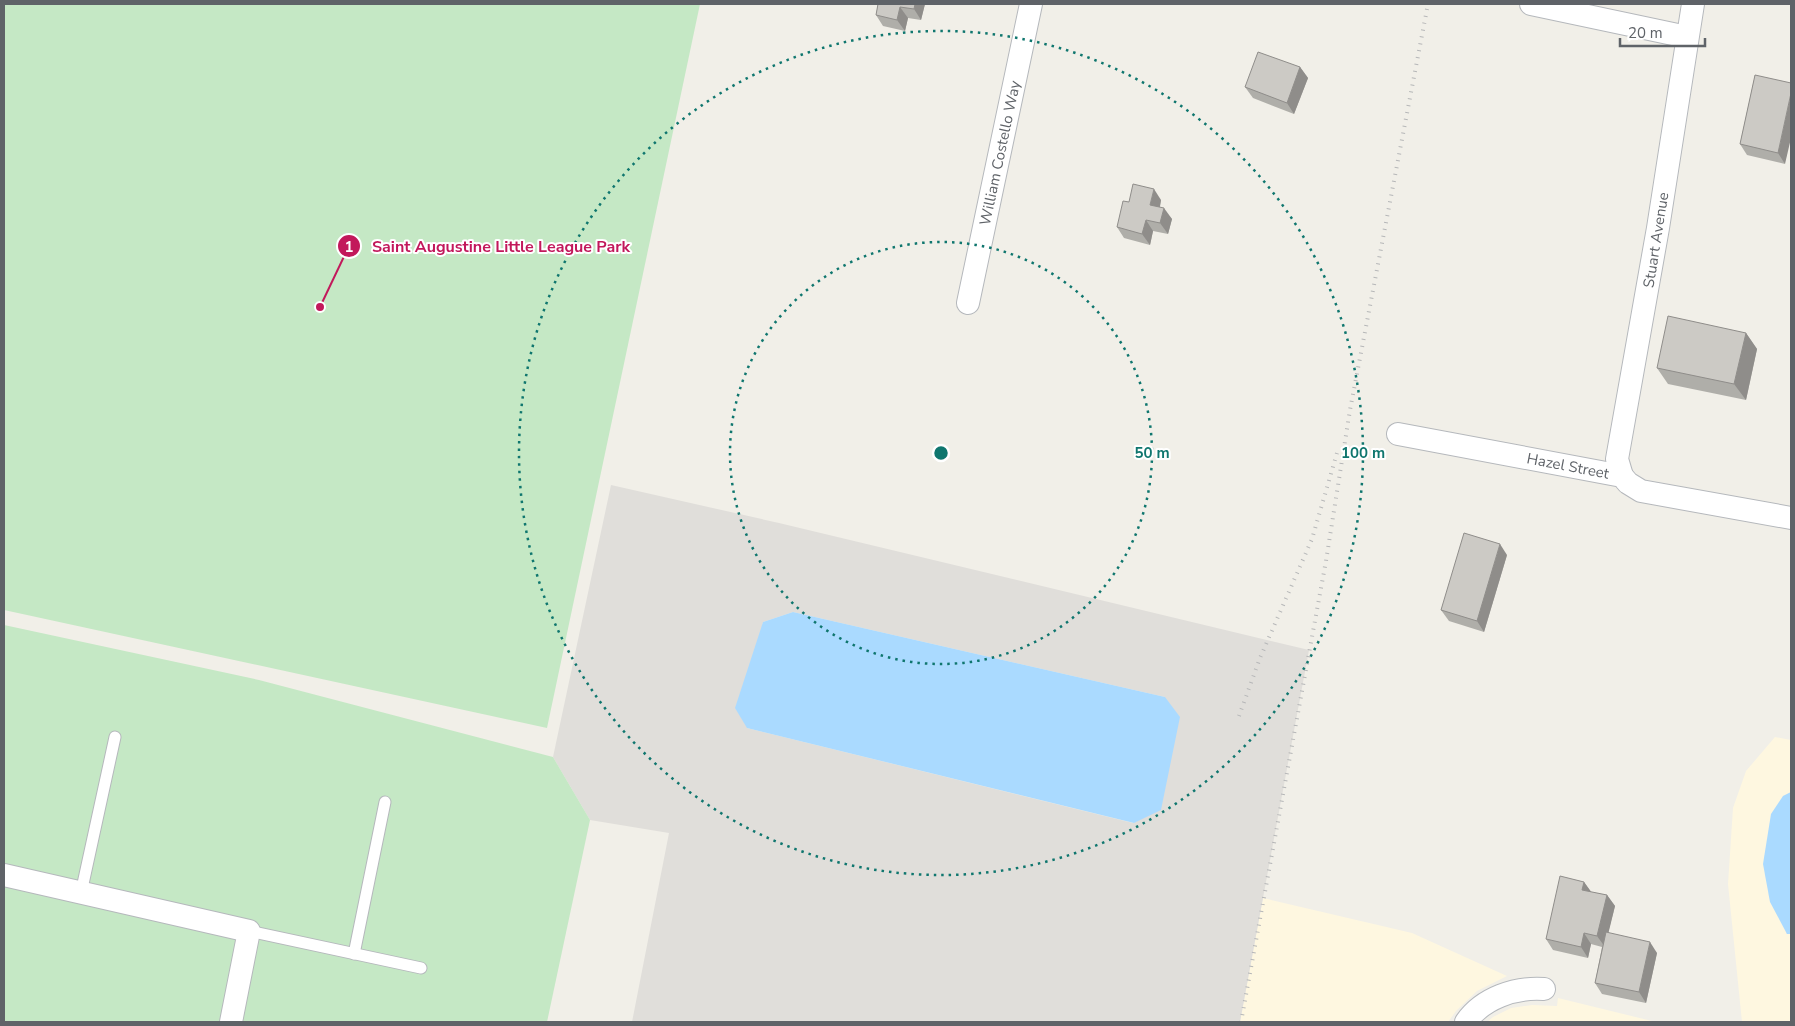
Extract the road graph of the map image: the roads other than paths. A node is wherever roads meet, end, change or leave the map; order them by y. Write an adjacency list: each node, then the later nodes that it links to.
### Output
1 (1031, 4): 5 (street, William Costello Way)
2 (1530, 4): 4 (street)
3 (1693, 4): 4 (street, Stuart Avenue)
4 (1687, 37): 7 (street, Stuart Avenue)
5 (968, 303)
6 (1398, 434): 7 (street, Hazel Street)
7 (1622, 476): 8 (street, Hazel Street)
8 (1791, 518)
9 (115, 737): 12 (lane)
10 (384, 802): 14 (lane)
11 (4, 875): 12 (street)
12 (81, 893): 13 (street)
13 (249, 931): 14 (lane); 17 (street)
14 (354, 954): 15 (lane)
15 (422, 968)
16 (1544, 989): 18 (street)
17 (231, 1022)
18 (1466, 1022)

